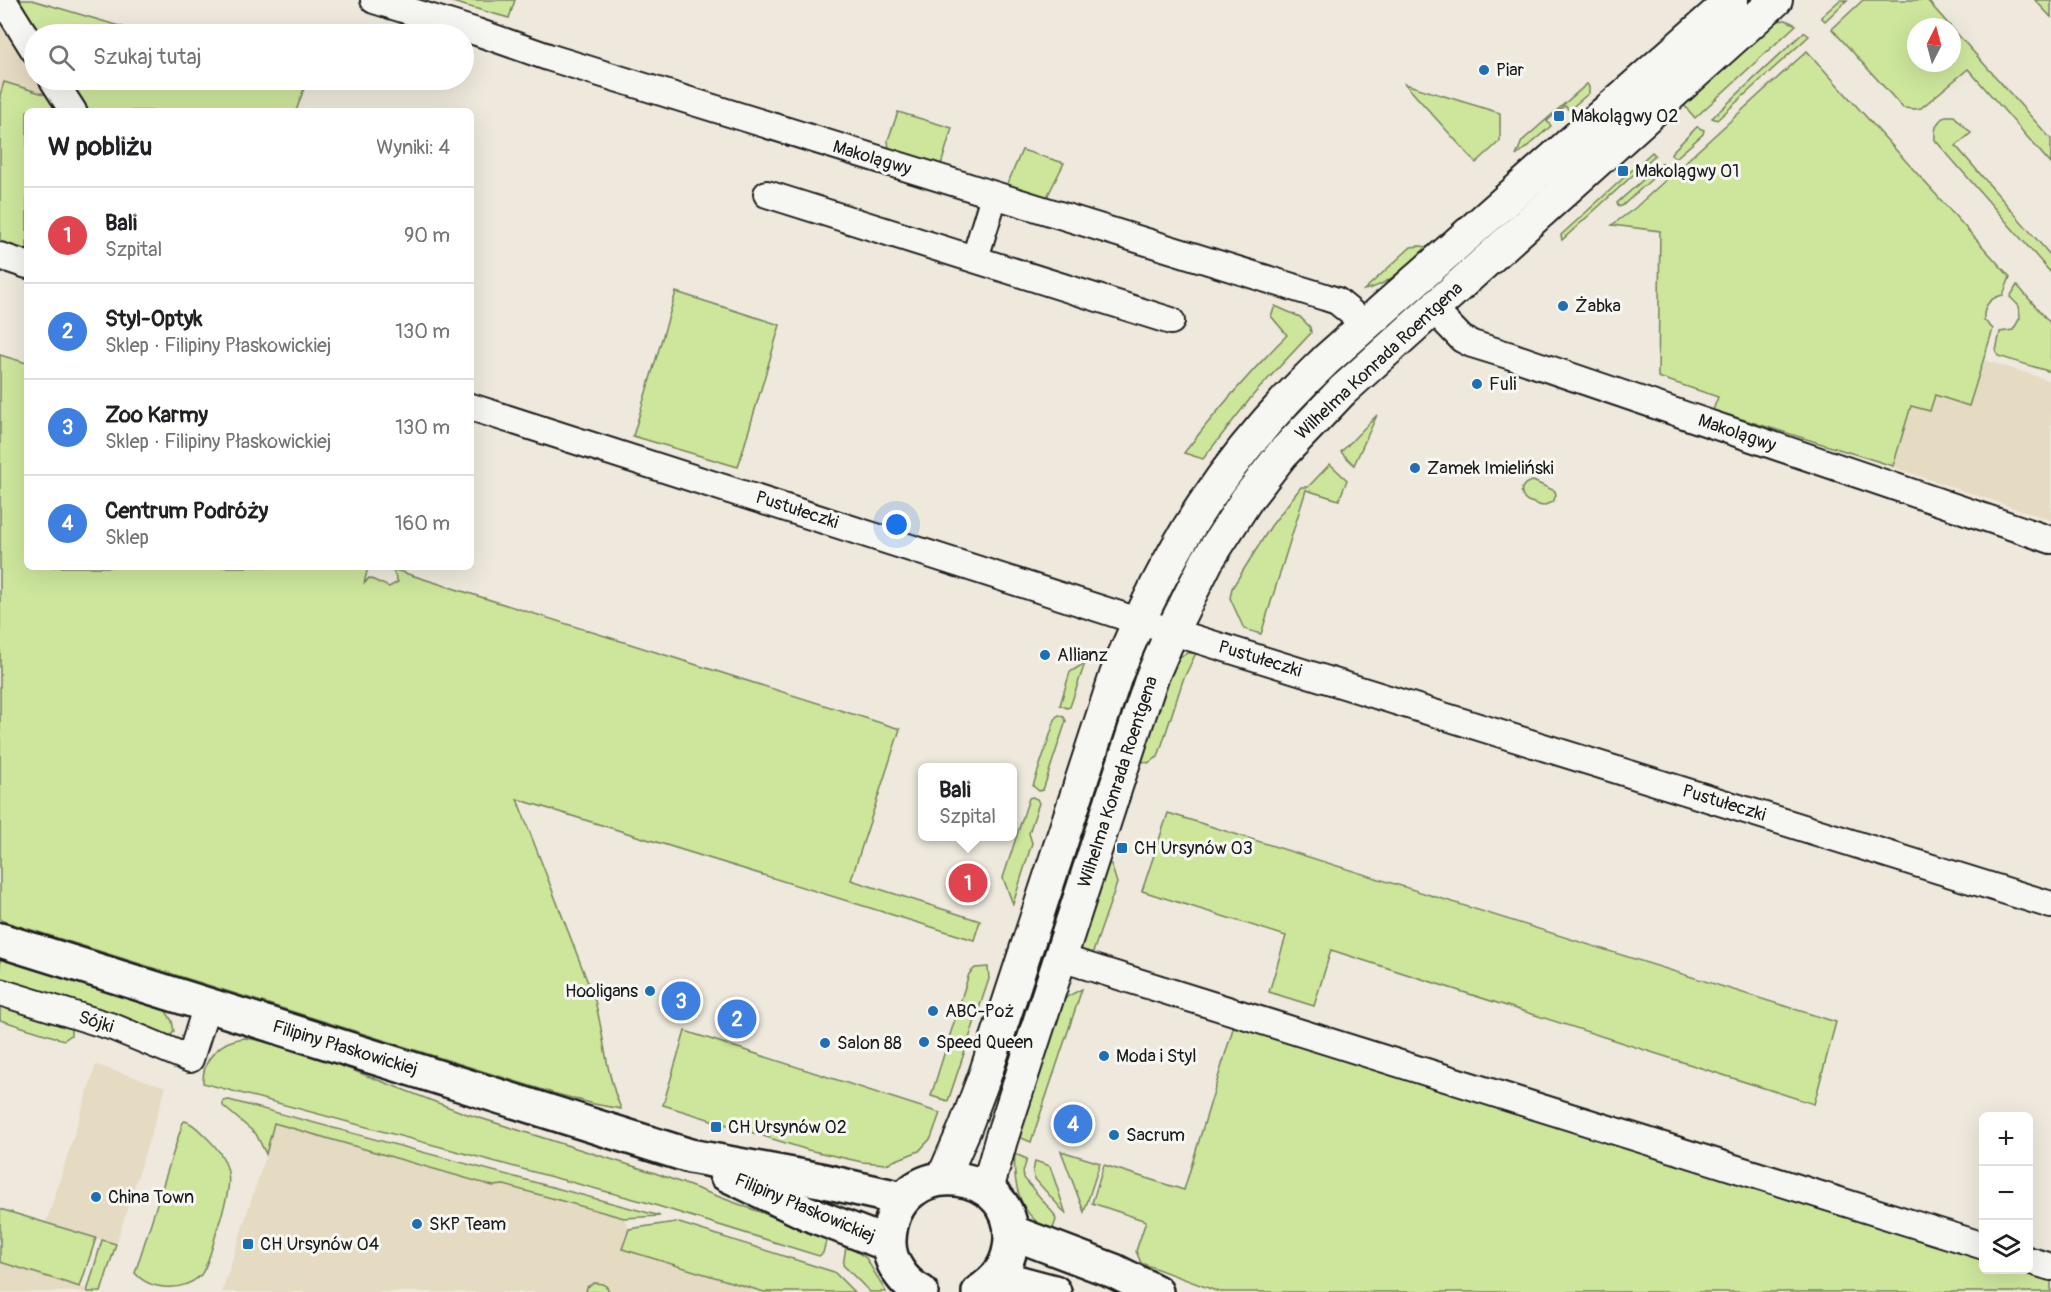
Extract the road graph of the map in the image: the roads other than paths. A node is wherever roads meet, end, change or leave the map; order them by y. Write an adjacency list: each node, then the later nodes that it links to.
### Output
1 (3, 0): 7 (street)
2 (374, 0): 5 (street, Makolągwy)
3 (1732, 0): 17 (street, Wilhelma Konrada Roentgena)
4 (1776, 0): 15 (street, Wilhelma Konrada Roentgena)
5 (451, 24)
6 (474, 31): 11 (street, Makolągwy)
7 (24, 34)
8 (59, 90): 9 (street)
9 (71, 108)
10 (766, 194): 13 (street)
11 (994, 196): 13 (street); 17 (street, Makolągwy)
12 (0, 256): 14 (street)
13 (975, 258): 16 (street)
14 (24, 264)
15 (1432, 309): 19 (street, Makolągwy); 21 (street, Wilhelma Konrada Roentgena)
16 (1171, 321)
17 (1365, 324): 20 (street, Wilhelma Konrada Roentgena)
18 (474, 408): 20 (street, Pustułeczki)
19 (2051, 540)
20 (1138, 621): 21 (street, Pustułeczki); 28 (street, Wilhelma Konrada Roentgena)
21 (1172, 631): 22 (street, Pustułeczki); 24 (street, Wilhelma Konrada Roentgena)
22 (2051, 905)
23 (0, 940): 26 (main road, Filipiny Płaskowickiej)
24 (1060, 958): 29 (street, Wilhelma Konrada Roentgena); 33 (street)
25 (0, 992): 26 (street, Sójki)
26 (207, 1005): 27 (main road, Filipiny Płaskowickiej)
27 (690, 1156): 30 (main road, Filipiny Płaskowickiej); 32 (main road, Filipiny Płaskowickiej)
28 (943, 1178): 29 (main road); 30 (main road)
29 (987, 1190): 31 (main road)
30 (903, 1199): 32 (main road)
31 (1011, 1232): 36 (main road); 39 (main road)
32 (888, 1244): 37 (main road)
33 (1979, 1245)
34 (2033, 1262): 35 (street)
35 (2051, 1267)
36 (988, 1285): 38 (main road)
37 (921, 1292)
38 (1054, 1292)
39 (1156, 1292)

